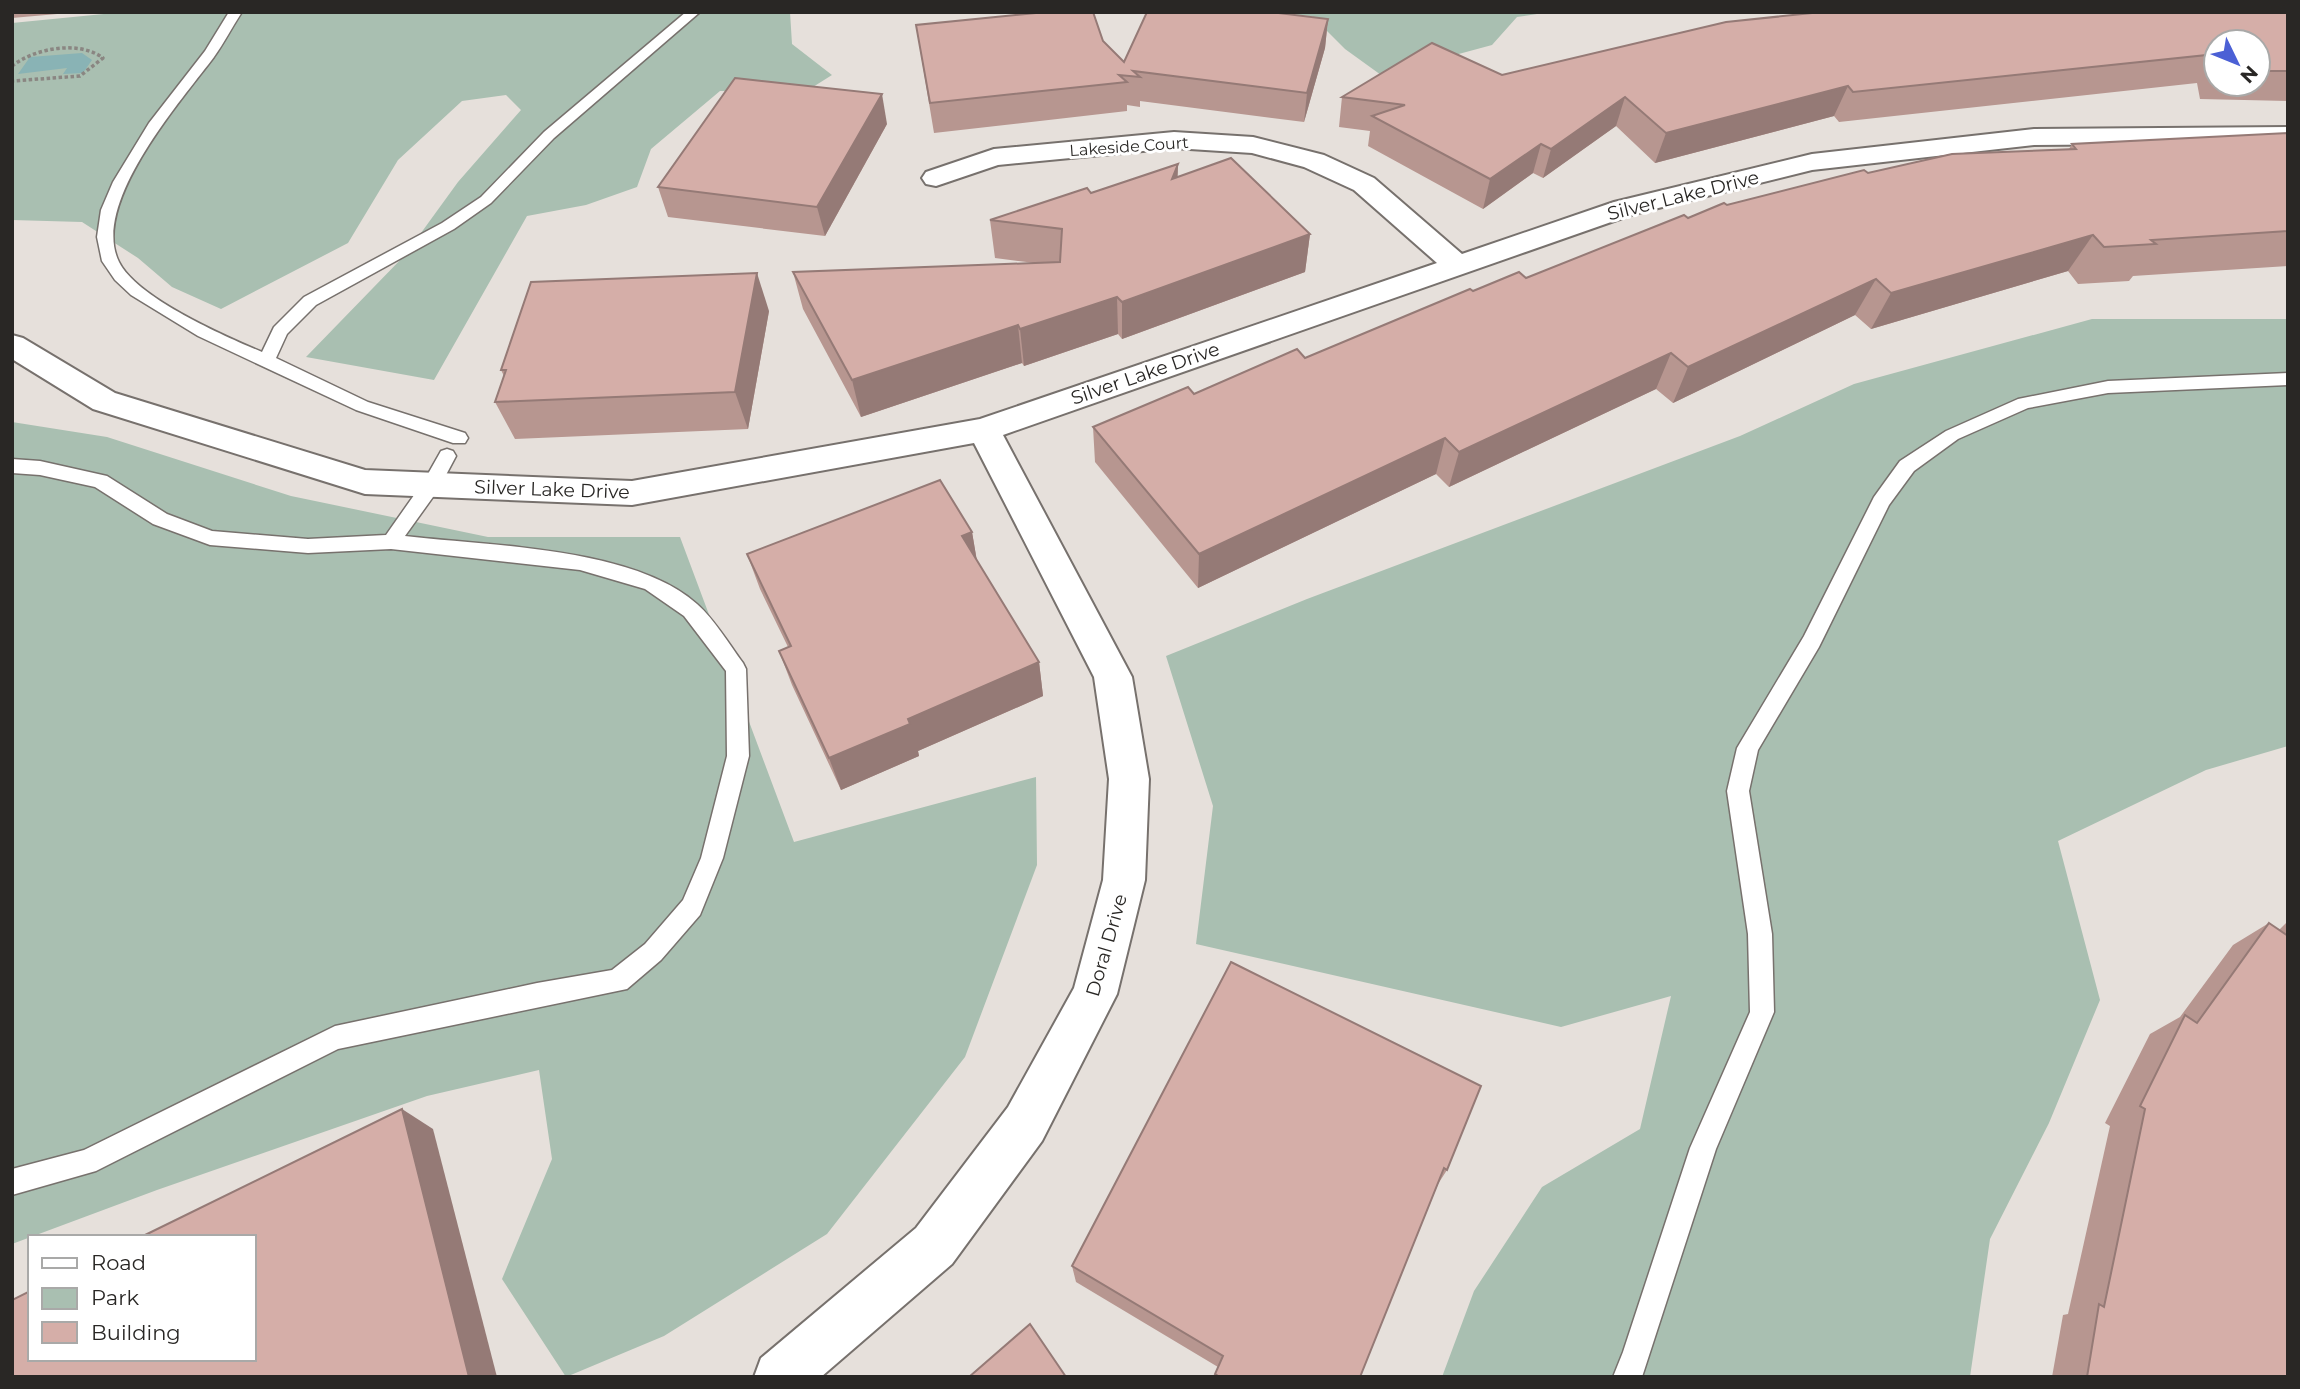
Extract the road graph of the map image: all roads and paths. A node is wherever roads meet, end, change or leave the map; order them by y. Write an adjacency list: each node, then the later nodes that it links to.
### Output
1 (236, 12): 9 (lane)
2 (694, 12): 9 (lane)
3 (12, 66): 4 (path)
4 (12, 80)
5 (2288, 135): 7 (street, Silver Lake Drive)
6 (936, 178): 7 (street, Lakeside Court)
7 (1457, 265): 11 (street, Silver Lake Drive)
8 (12, 345): 13 (street, Silver Lake Drive)
9 (266, 360): 13 (lane)
10 (2288, 379): 17 (lane)
11 (984, 429): 13 (street, Silver Lake Drive); 16 (street, Doral Drive)
12 (12, 466): 14 (lane)
13 (431, 485): 14 (lane)
14 (391, 542): 15 (lane)
15 (12, 1182)
16 (780, 1377)
17 (1628, 1377)

